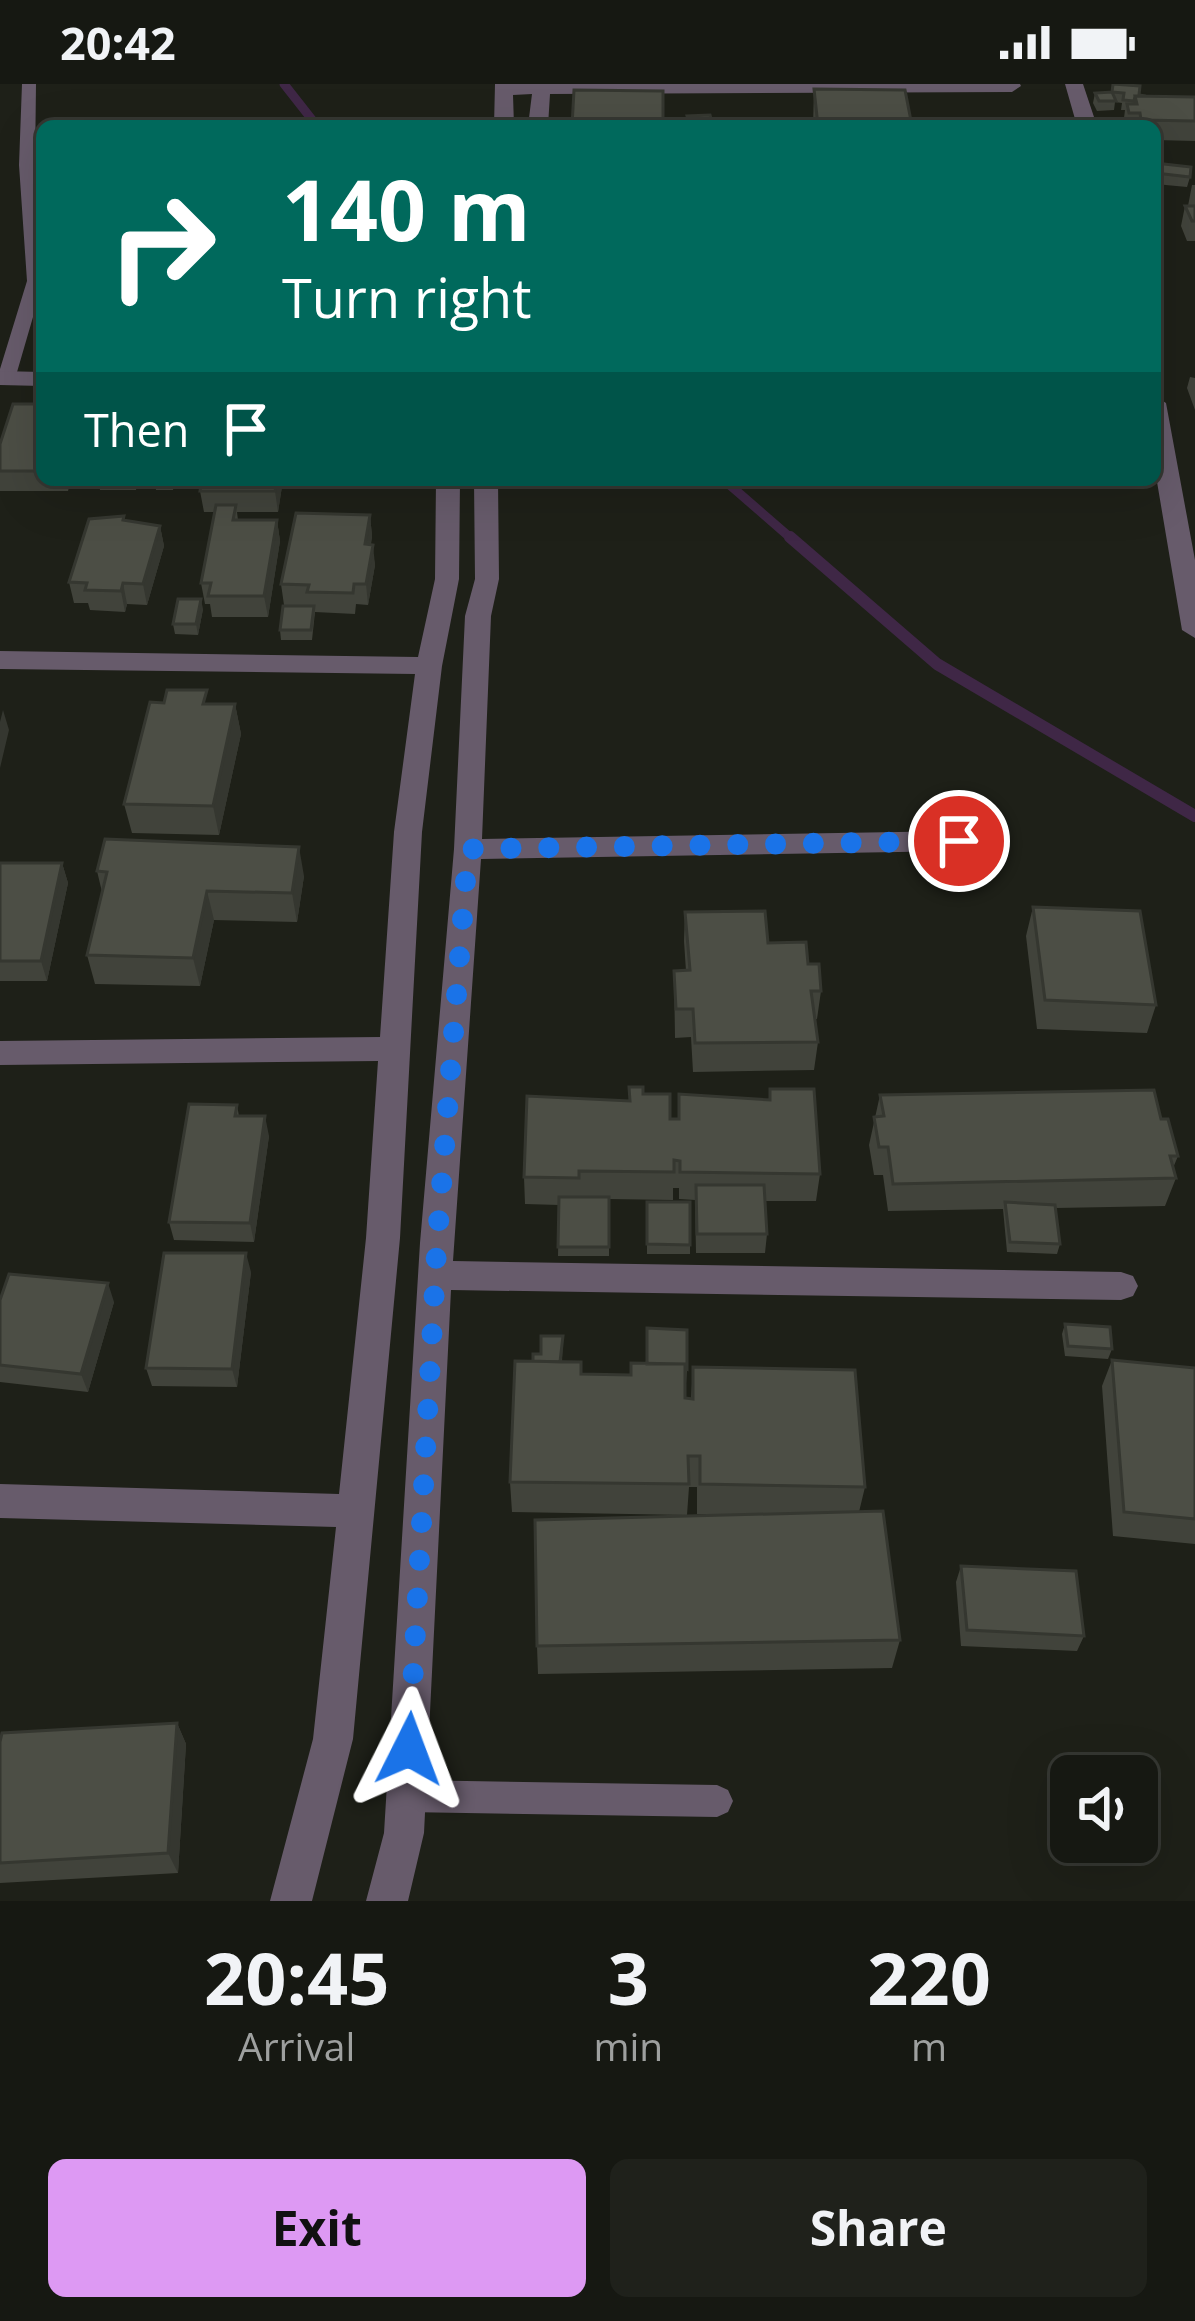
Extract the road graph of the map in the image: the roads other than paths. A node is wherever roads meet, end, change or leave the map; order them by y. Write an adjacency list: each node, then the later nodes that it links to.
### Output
1 (29, 84): 9 (lane)
2 (1073, 84): 8 (street)
3 (504, 86): 4 (street); 6 (street)
4 (542, 86): 5 (street); 7 (street)
5 (1012, 86)
6 (504, 120)
7 (539, 120)
8 (1085, 120)
9 (3, 379): 10 (street)
10 (36, 380)
11 (1161, 437): 14 (street)
12 (448, 486): 16 (street)
13 (486, 486): 18 (street)
14 (1195, 630)
15 (0, 660): 16 (street)
16 (429, 666): 19 (street)
17 (959, 841): 18 (street)
18 (468, 849): 21 (street)
19 (395, 1049): 20 (street); 24 (street)
20 (0, 1053)
21 (435, 1275): 22 (street); 25 (street)
22 (1121, 1286)
23 (0, 1501): 24 (street)
24 (356, 1511): 27 (street)
25 (406, 1796): 26 (lane); 28 (street)
26 (716, 1801)
27 (291, 1901)
28 (387, 1901)

